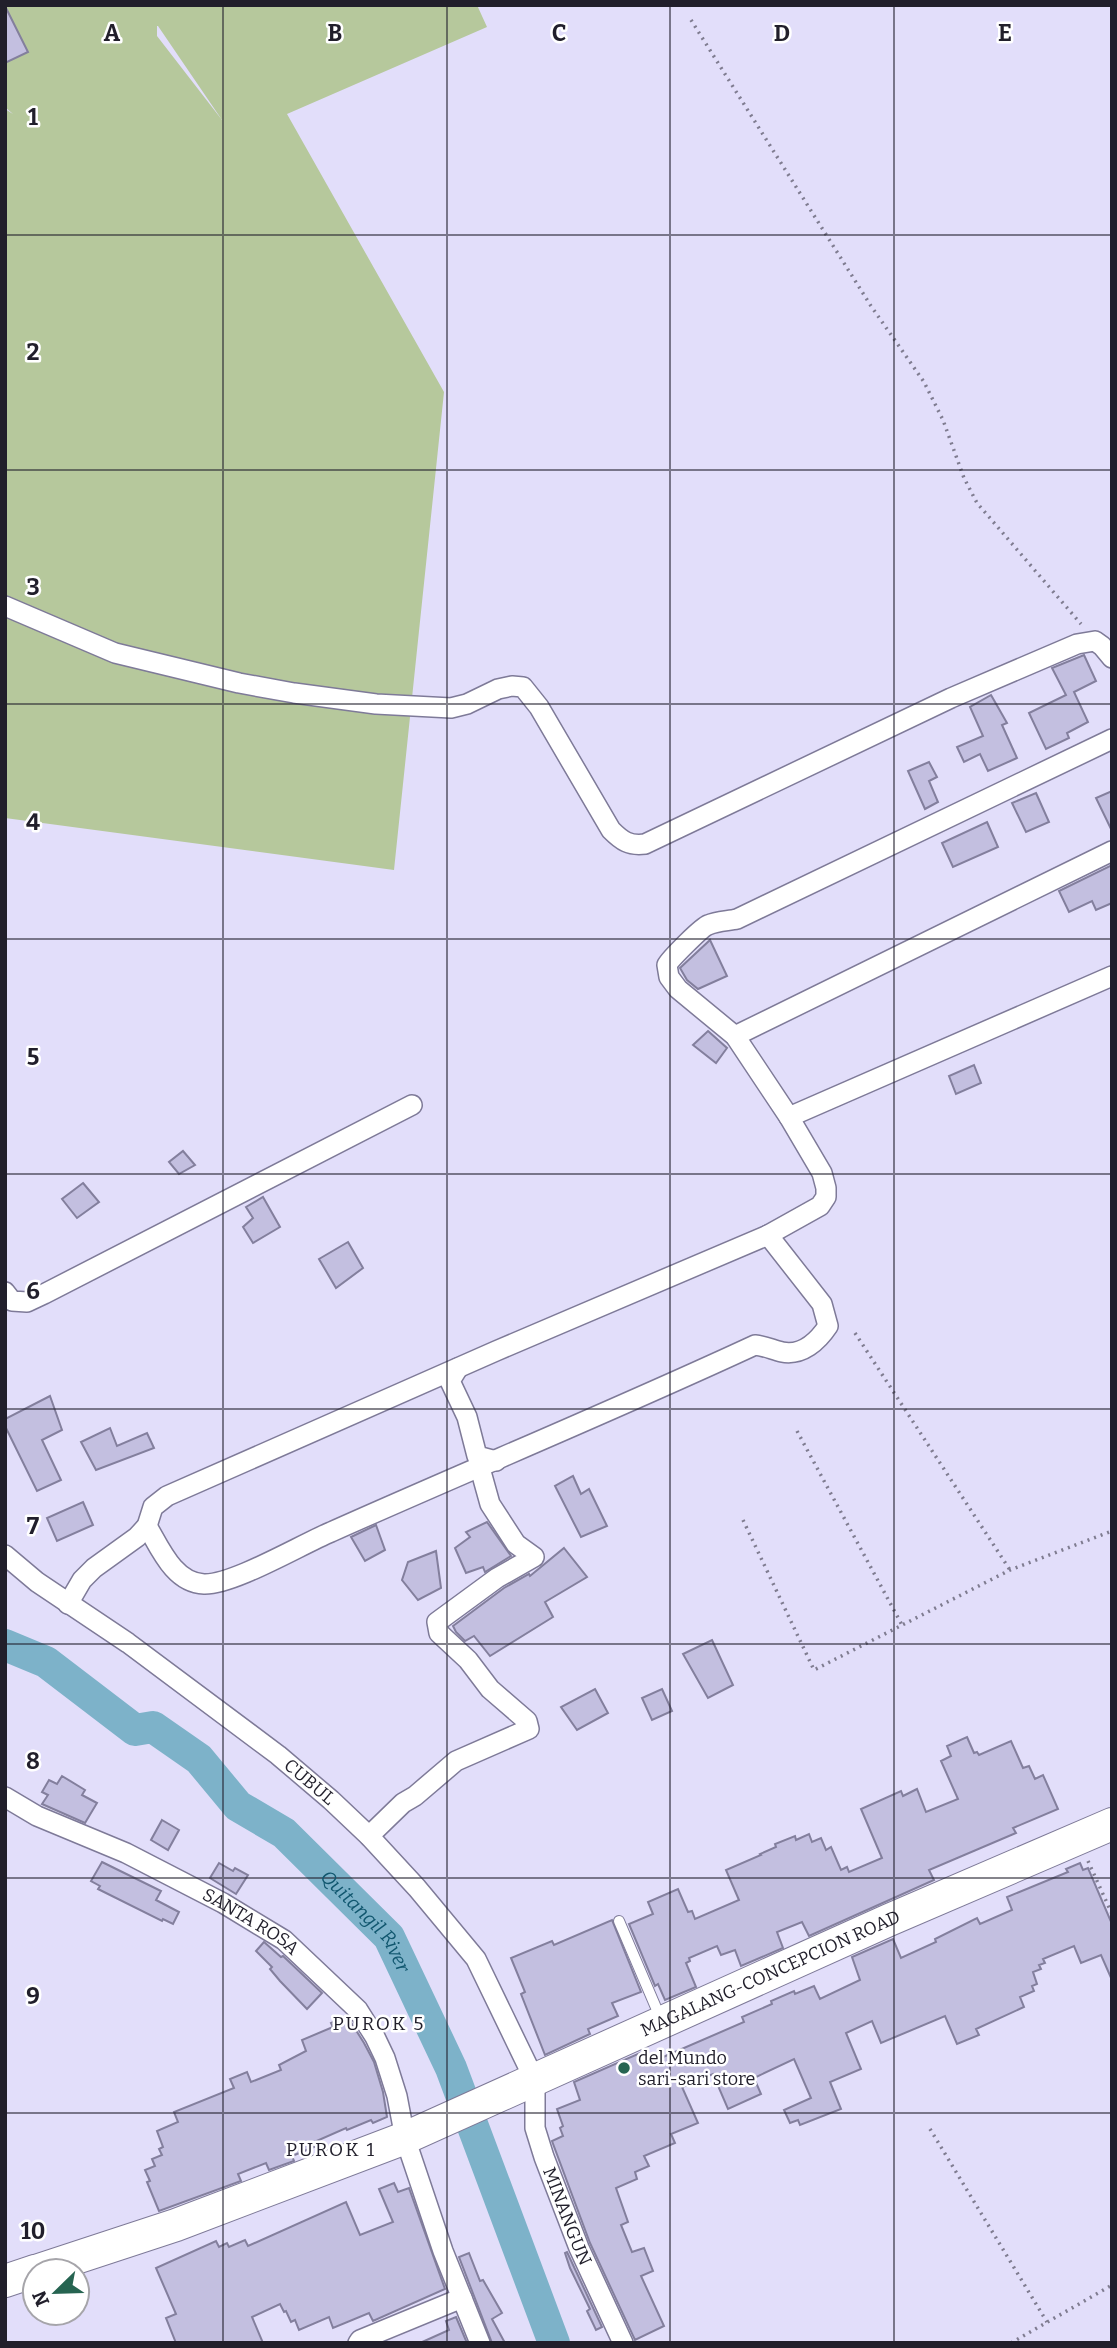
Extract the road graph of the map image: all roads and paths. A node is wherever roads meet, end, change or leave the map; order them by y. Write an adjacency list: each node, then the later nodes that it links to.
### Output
1 (691, 20): 3 (path)
2 (5, 606): 3 (street)
3 (1095, 640): 4 (street)
4 (1112, 659)
5 (1111, 742): 8 (street)
6 (1112, 850): 8 (street)
7 (1112, 976): 10 (street)
8 (734, 1036): 10 (street)
9 (412, 1105): 12 (street)
10 (789, 1117): 11 (street)
11 (768, 1235): 14 (street); 16 (street)
12 (5, 1292)
13 (855, 1334): 21 (path)
14 (458, 1368): 16 (street); 18 (street)
15 (797, 1431): 23 (path)
16 (488, 1464): 18 (street); 26 (street)
17 (743, 1520): 23 (path)
18 (147, 1526): 22 (street)
19 (1112, 1531): 21 (path)
20 (5, 1555): 22 (street, CUBUL)
21 (1010, 1570): 23 (path)
22 (68, 1604): 26 (street, CUBUL)
23 (902, 1625)
24 (5, 1797): 33 (street, SANTA ROSA)
25 (1112, 1824): 27 (main road, MAGALANG-CONCEPCION ROAD)
26 (369, 1836): 31 (street, CUBUL)
27 (1077, 1839): 28 (path); 30 (main road, MAGALANG-CONCEPCION ROAD)
28 (1112, 1914)
29 (619, 1921): 30 (lane)
30 (663, 2023): 31 (main road, MAGALANG-CONCEPCION ROAD)
31 (527, 2085): 33 (main road, MAGALANG-CONCEPCION ROAD); 40 (street, MINANGUN)
32 (930, 2129): 37 (path)
33 (405, 2138): 34 (main road, MAGALANG-CONCEPCION ROAD); 36 (street, SANTA ROSA)
34 (79, 2257)
35 (1112, 2286): 37 (path)
36 (462, 2298): 38 (street); 39 (street, SANTA ROSA)
37 (1047, 2322): 41 (path)
38 (358, 2343)
39 (480, 2343)
40 (623, 2343)
41 (1010, 2343)

